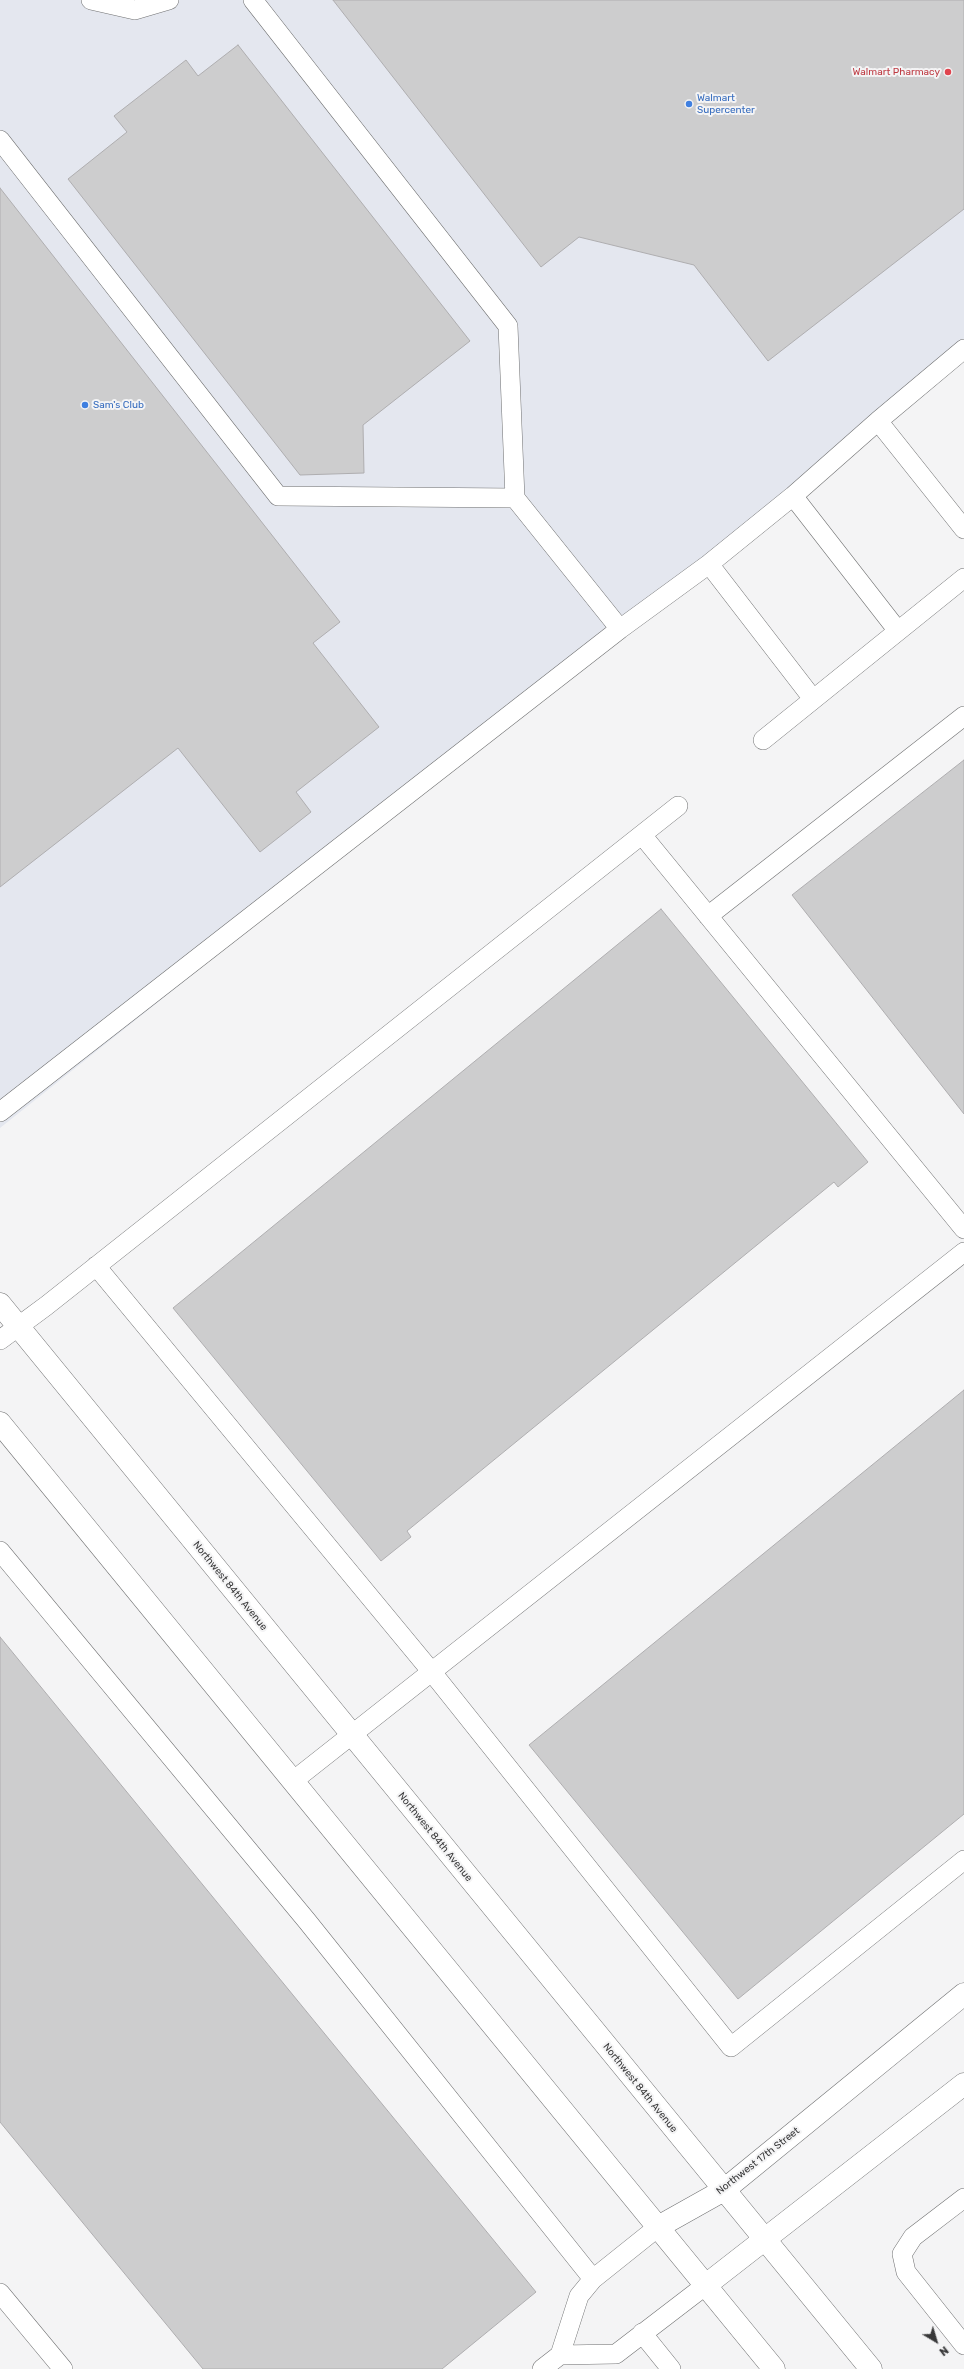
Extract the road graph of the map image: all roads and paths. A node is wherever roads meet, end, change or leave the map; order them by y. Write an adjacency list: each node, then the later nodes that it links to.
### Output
1 (91, 0): 2 (lane)
2 (169, 0)
3 (253, 0): 8 (lane)
4 (0, 140): 8 (lane)
5 (964, 348): 6 (lane)
6 (878, 421): 7 (lane); 9 (lane)
7 (793, 496): 10 (lane); 13 (lane)
8 (515, 498): 12 (lane)
9 (964, 529)
10 (709, 564): 12 (lane); 14 (lane)
11 (964, 578): 13 (lane)
12 (620, 629): 20 (lane)
13 (898, 631): 14 (lane)
14 (813, 699): 16 (lane)
15 (964, 716): 19 (lane)
16 (764, 740)
17 (678, 806): 18 (lane)
18 (642, 835): 19 (lane); 23 (lane)
19 (708, 916): 21 (lane)
20 (0, 1112)
21 (964, 1228)
22 (964, 1252): 29 (lane)
23 (96, 1266): 25 (lane); 29 (lane)
24 (0, 1304): 25 (street, Northwest 84th Avenue)
25 (19, 1327): 26 (lane); 30 (street, Northwest 84th Avenue)
26 (0, 1340)
27 (0, 1423): 31 (street)
28 (0, 1551): 39 (lane)
29 (432, 1671): 30 (lane); 32 (lane)
30 (352, 1734): 31 (lane); 35 (street, Northwest 84th Avenue)
31 (293, 1781): 37 (street)
32 (964, 1860)
33 (964, 1994): 35 (street, Northwest 17th Street)
34 (964, 2084): 38 (street)
35 (724, 2190): 37 (street, Northwest 17th Street); 38 (street, Northwest 84th Avenue)
36 (964, 2198): 43 (lane)
37 (658, 2227): 39 (lane, Northwest 17th Street); 40 (street)
38 (765, 2240): 40 (street); 49 (street, Northwest 84th Avenue)
39 (593, 2279): 44 (lane, Northwest 17th Street)
40 (706, 2285): 42 (lane); 48 (street)
41 (0, 2292): 45 (lane)
42 (642, 2334): 44 (lane); 47 (lane)
43 (964, 2345)
44 (560, 2355): 46 (lane)
45 (63, 2369)
46 (542, 2369)
47 (672, 2369)
48 (774, 2369)
49 (871, 2369)

